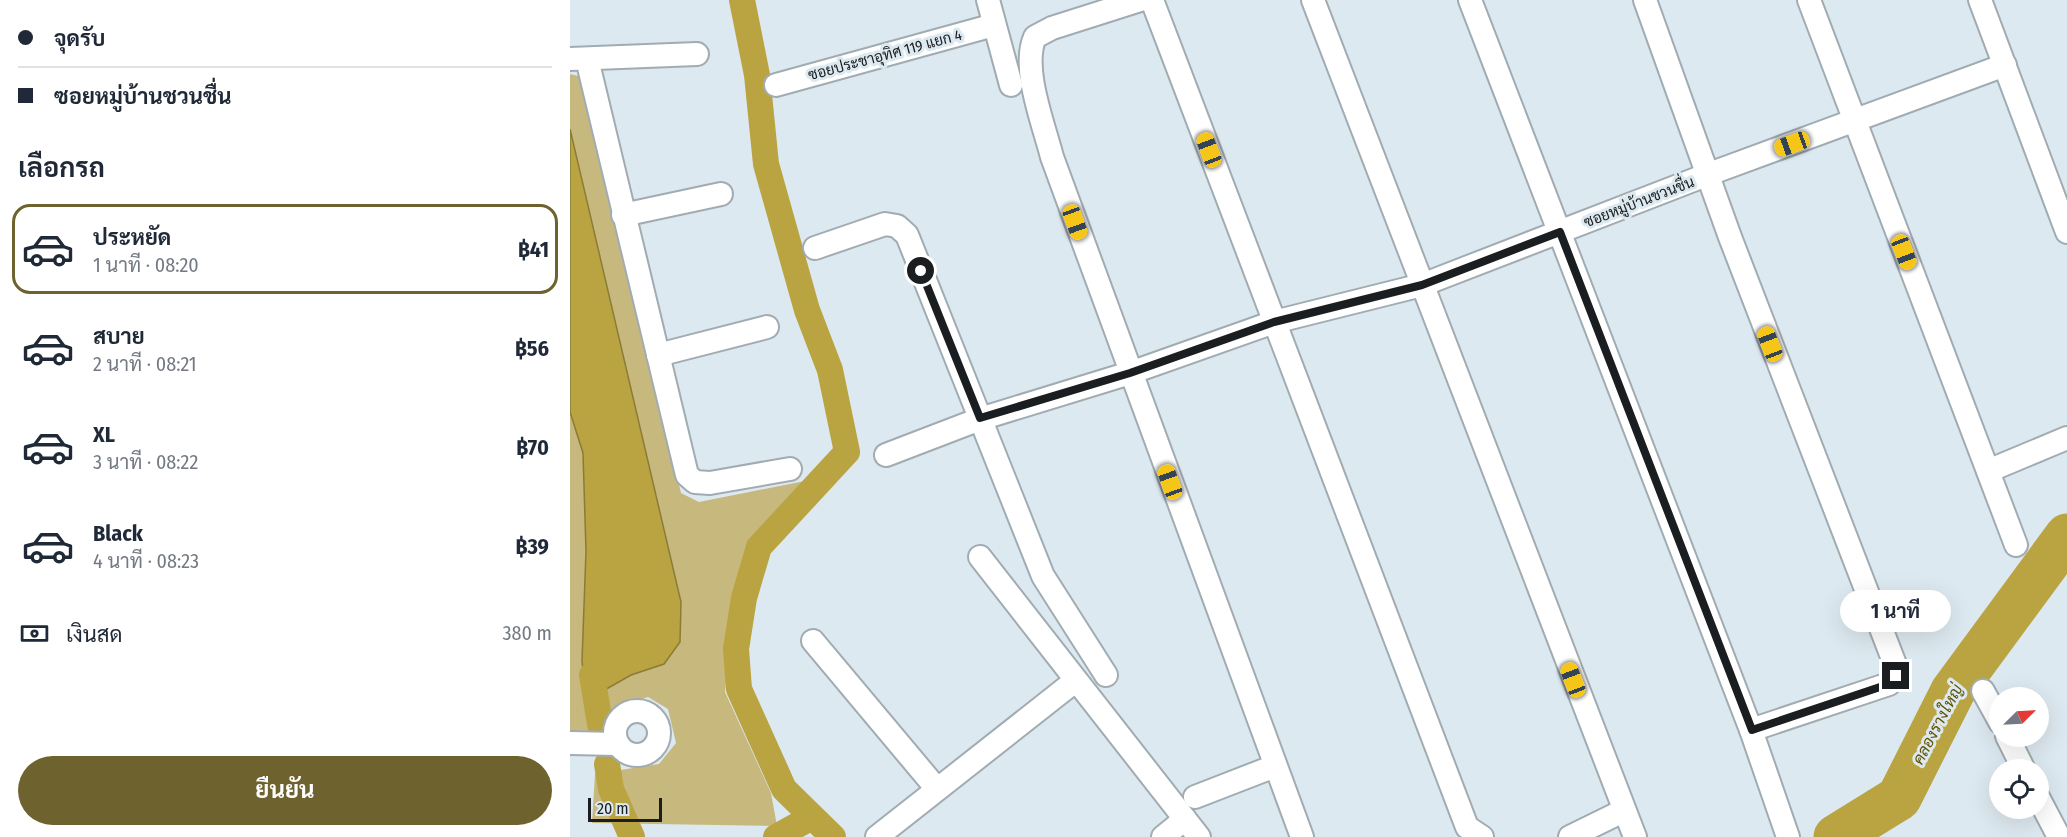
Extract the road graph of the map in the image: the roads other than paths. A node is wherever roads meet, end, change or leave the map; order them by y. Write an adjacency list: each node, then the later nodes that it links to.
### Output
1 (988, 0): 9 (street)
2 (1140, 0): 26 (street)
3 (1152, 0): 23 (street)
4 (1313, 0): 22 (street)
5 (1470, 0): 19 (street)
6 (1645, 0): 16 (street, ซอยหมู่บ้านชวนชื่น)
7 (1809, 0): 15 (street)
8 (1980, 0): 12 (street)
9 (994, 25): 13 (street, ซอยประชาอุทิศ 119 แยก 4); 14 (street)
10 (698, 54): 11 (street)
11 (578, 59): 18 (street)
12 (2005, 65): 15 (street, ซอยหมู่บ้านชวนชื่น); 20 (street)
13 (776, 85)
14 (1011, 85)
15 (1854, 121): 16 (street, ซอยหมู่บ้านชวนชื่น); 31 (street)
16 (1709, 174): 19 (street, ซอยหมู่บ้านชวนชื่น); 39 (street, ซอยหมู่บ้านชวนชื่น)
17 (721, 194): 18 (street)
18 (623, 215): 25 (street)
19 (1560, 232): 22 (street, ซอยหมู่บ้านชวนชื่น); 39 (street)
20 (2067, 232)
21 (815, 248): 27 (street)
22 (1422, 285): 23 (street, ซอยหมู่บ้านชวนชื่น); 45 (street)
23 (1274, 322): 26 (street, ซอยหมู่บ้านชวนชื่น); 52 (street)
24 (767, 327): 25 (street)
25 (658, 355): 30 (street)
26 (1130, 373): 27 (street, ซอยหมู่บ้านชวนชื่น); 42 (street)
27 (980, 418): 29 (street, ซอยหมู่บ้านชวนชื่น); 35 (street)
28 (2067, 438): 31 (street)
29 (886, 454)
30 (790, 470)
31 (1988, 471): 32 (street)
32 (2016, 545)
33 (980, 557): 36 (street)
34 (813, 641): 43 (street)
35 (1106, 675)
36 (1075, 681): 43 (street); 47 (street)
37 (1983, 690): 38 (street)
38 (1989, 702)
39 (1752, 730): 55 (street)
40 (570, 743): 41 (street)
41 (617, 744)
42 (1275, 766): 44 (street); 51 (street)
43 (937, 789): 48 (street)
44 (1195, 797)
45 (1623, 811): 53 (street); 54 (street)
46 (2049, 817): 56 (street)
47 (1185, 819): 49 (street); 50 (street)
48 (877, 837)
49 (1163, 837)
50 (1199, 837)
51 (1302, 837)
52 (1482, 837)
53 (1570, 837)
54 (1635, 837)
55 (1788, 837)
56 (2060, 837)

